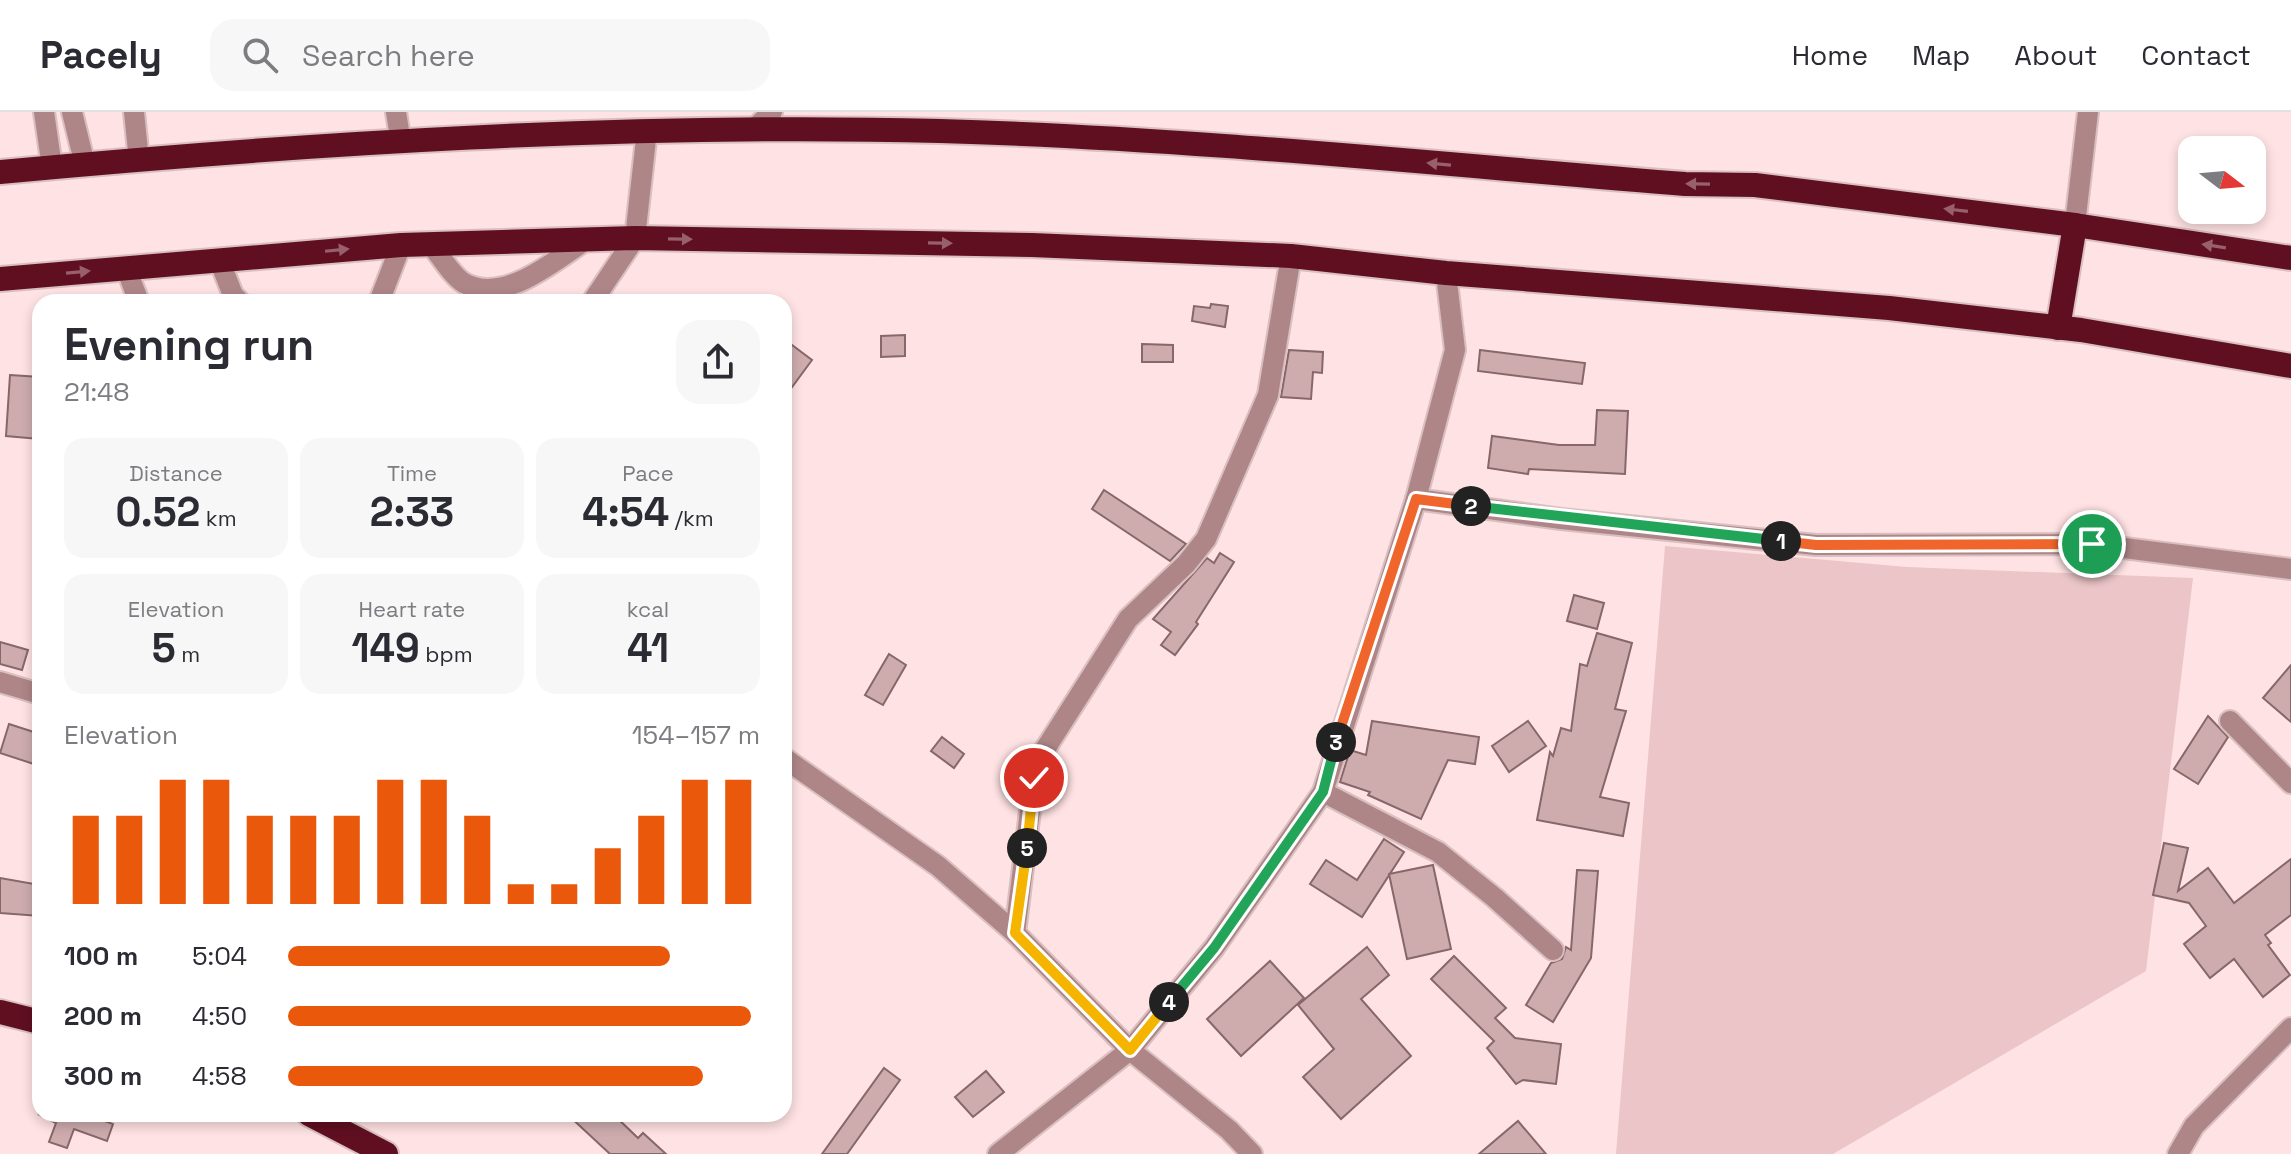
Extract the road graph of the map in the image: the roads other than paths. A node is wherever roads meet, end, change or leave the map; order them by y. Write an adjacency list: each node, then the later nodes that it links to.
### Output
1 (44, 112): 12 (street)
2 (72, 112): 11 (street)
3 (134, 112): 10 (street)
4 (396, 112): 9 (street)
5 (772, 112): 7 (street)
6 (2088, 112): 14 (street)
7 (754, 129): 8 (highway); 14 (highway, one-way to 7)
8 (647, 130): 9 (highway); 15 (street)
9 (401, 143): 10 (highway)
10 (139, 161): 11 (highway)
11 (85, 165): 12 (highway)
12 (52, 167): 13 (highway)
13 (0, 172)
14 (2075, 225): 20 (highway, one-way to 14); 29 (highway)
15 (635, 238): 16 (highway); 19 (highway, one-way to 19); 28 (street)
16 (586, 240): 18 (highway); 18 (street)
17 (401, 245): 18 (highway); 21 (highway, one-way to 17); 27 (street)
18 (431, 245)
19 (1291, 256): 23 (highway); 39 (street)
20 (2291, 258)
21 (220, 262): 22 (highway); 26 (street)
22 (126, 268): 24 (highway, one-way to 22); 25 (street)
23 (1446, 273): 29 (highway); 31 (street)
24 (0, 279)
25 (136, 294)
26 (233, 294)
27 (382, 294)
28 (597, 294)
29 (2058, 328): 30 (highway)
30 (2291, 366)
31 (1416, 499): 32 (street); 38 (street)
32 (2291, 569)
33 (0, 682): 34 (street)
34 (32, 692)
35 (2230, 721): 37 (street)
36 (792, 764): 39 (street)
37 (2291, 783)
38 (1323, 792): 40 (street); 44 (street)
39 (1015, 933): 44 (street)
40 (1553, 950)
41 (0, 1012): 42 (highway)
42 (32, 1020)
43 (2291, 1028): 49 (street)
44 (1130, 1050): 47 (street); 48 (street)
45 (324, 1122): 46 (highway)
46 (386, 1154)
47 (998, 1154)
48 (1252, 1154)
49 (2178, 1154)

